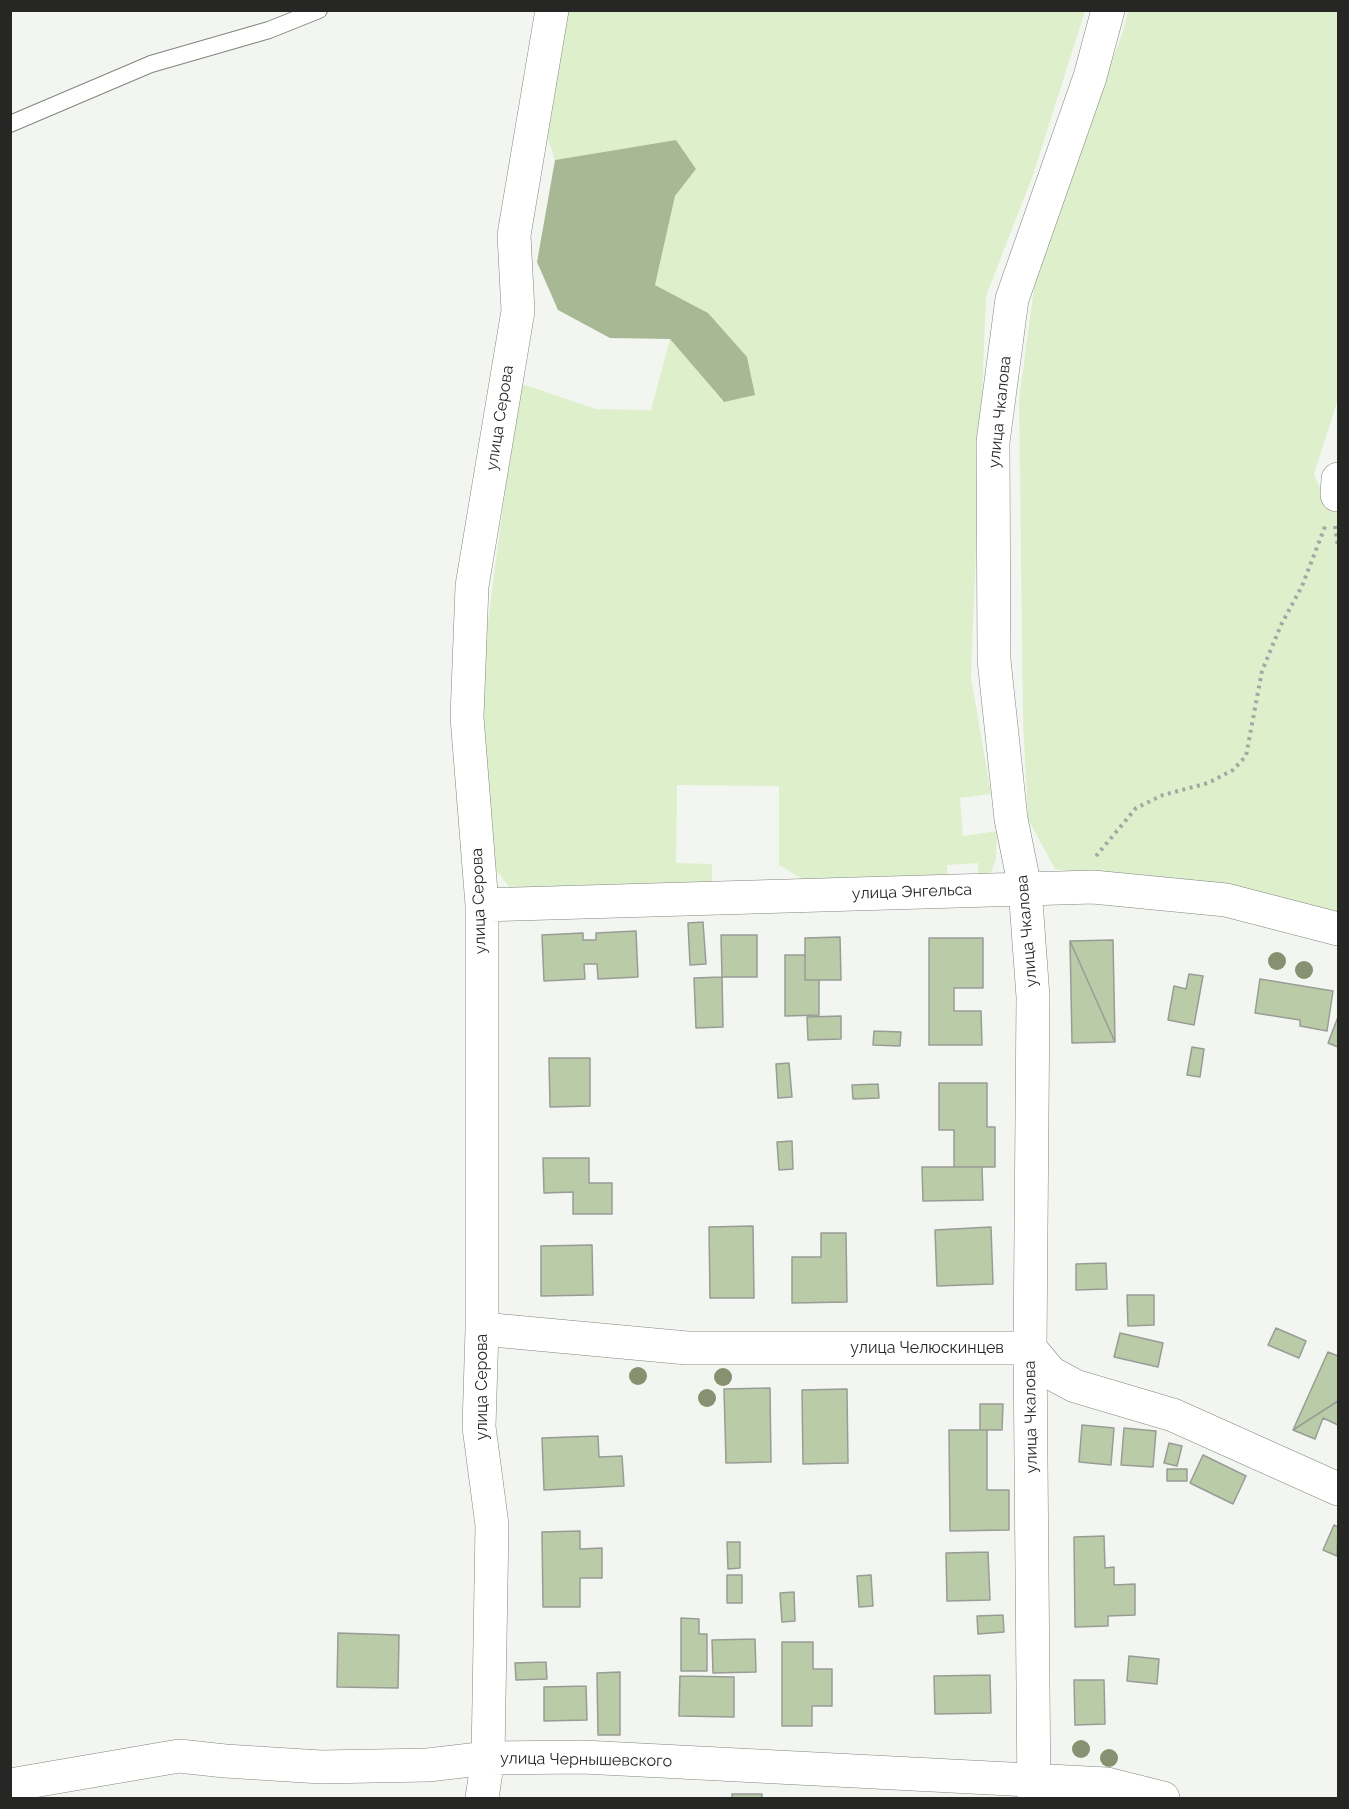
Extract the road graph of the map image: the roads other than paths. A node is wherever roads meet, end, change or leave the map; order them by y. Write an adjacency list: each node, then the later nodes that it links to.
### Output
1 (319, 10): 4 (lane)
2 (552, 10): 6 (street, улица Серова)
3 (1108, 10): 5 (street, улица Чкалова)
4 (10, 124)
5 (1025, 888): 6 (street, улица Энгельса); 7 (street, улица Энгельса); 9 (street, улица Чкалова)
6 (482, 905): 8 (street, улица Серова)
7 (1338, 929)
8 (482, 1329): 9 (street, улица Челюскинцев); 11 (street, улица Серова)
9 (1030, 1348): 10 (street); 13 (street, улица Чкалова)
10 (1338, 1489)
11 (488, 1758): 12 (street, улица Чернышевского); 13 (street, улица Чернышевского); 14 (street, улица Серова)
12 (10, 1785)
13 (1034, 1789): 15 (street, улица Чернышевского)
14 (482, 1798)
15 (1163, 1798)

